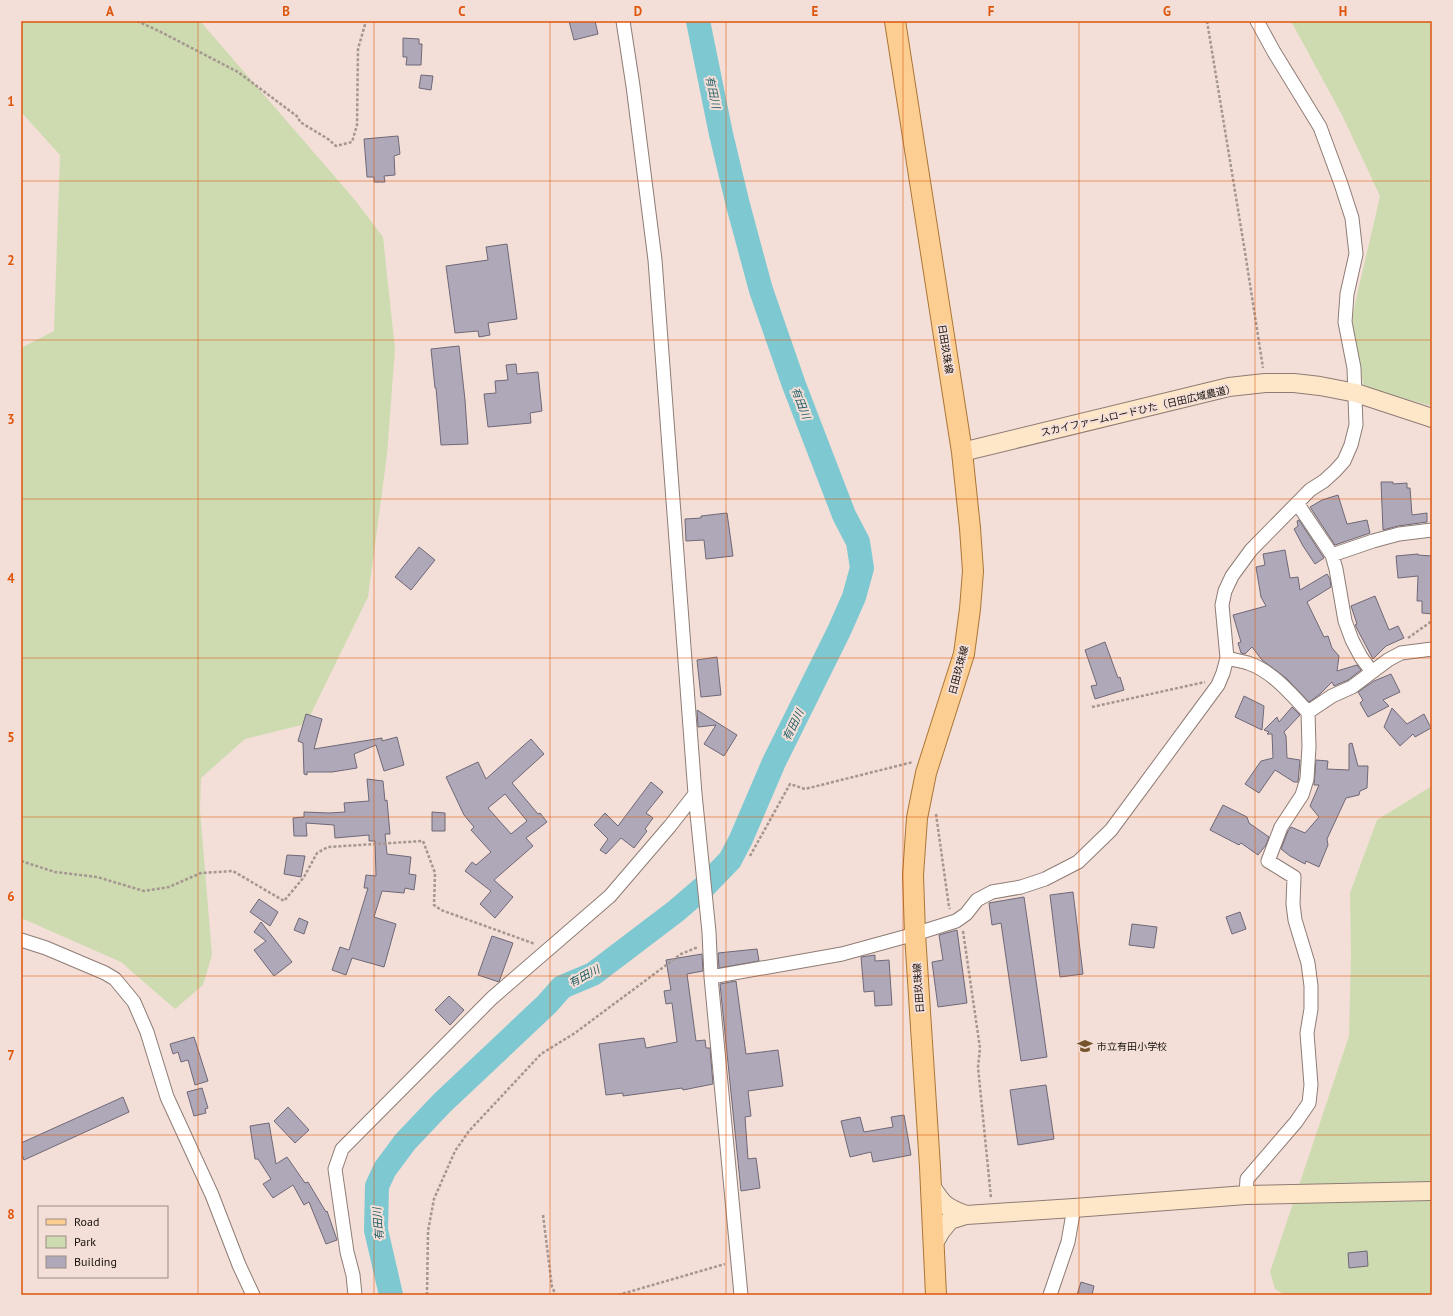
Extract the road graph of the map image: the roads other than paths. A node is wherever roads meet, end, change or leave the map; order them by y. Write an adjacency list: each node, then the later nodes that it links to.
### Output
1 (623, 21): 14 (street)
2 (895, 21): 6 (main road, 日田玖珠線)
3 (1257, 21): 4 (street)
4 (1356, 393): 5 (street, スカイファームロードひた（日田広域農道）); 6 (street, スカイファームロードひた（日田広域農道）); 7 (street)
5 (1432, 418)
6 (962, 452): 15 (main road, 日田玖珠線)
7 (1297, 503): 9 (street); 11 (street)
8 (1432, 530): 9 (street)
9 (1332, 555): 12 (street)
10 (1432, 648): 12 (street)
11 (1227, 658): 13 (street); 15 (street)
12 (1372, 672): 13 (street)
13 (1308, 712): 20 (street)
14 (695, 800): 17 (street); 25 (street)
15 (915, 934): 17 (street); 18 (main road, 日田玖珠線)
16 (21, 940): 24 (street)
17 (712, 977): 26 (street)
18 (931, 1186): 22 (street); 23 (main road, 日田玖珠線)
19 (1432, 1191): 20 (street)
20 (1246, 1195): 21 (street)
21 (1074, 1208): 22 (street); 28 (street)
22 (966, 1215): 23 (street)
23 (934, 1243): 27 (main road, 日田玖珠線)
24 (253, 1295)
25 (355, 1295)
26 (742, 1295)
27 (936, 1295)
28 (1050, 1295)

